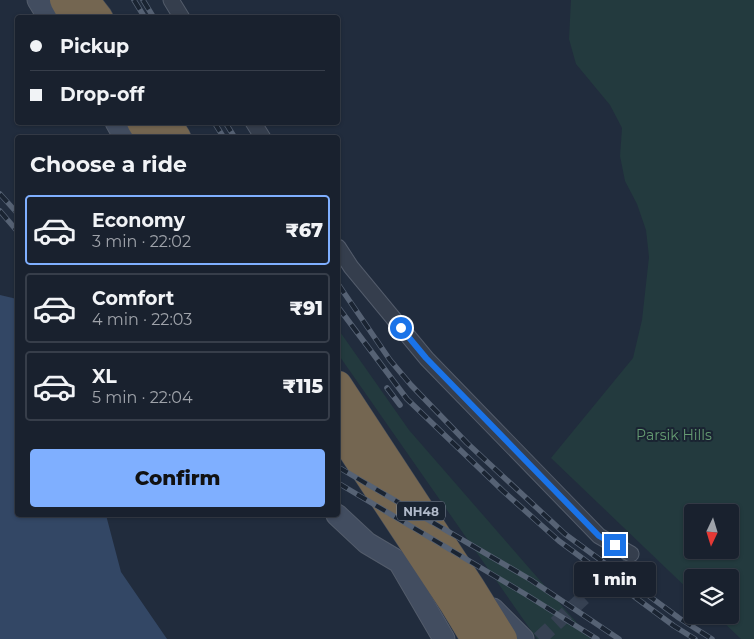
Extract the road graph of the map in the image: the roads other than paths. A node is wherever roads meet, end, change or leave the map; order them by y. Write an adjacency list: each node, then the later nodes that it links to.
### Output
1 (38, 0): 5 (main road)
2 (64, 0): 4 (highway)
3 (171, 0): 6 (street)
4 (89, 9)
5 (48, 15)
6 (180, 15)
7 (125, 126): 8 (highway)
8 (144, 135)
9 (340, 250): 13 (street)
10 (340, 388): 14 (highway, NH48)
11 (340, 432): 16 (highway, NH48)
12 (339, 517): 15 (main road)
13 (631, 554)
14 (470, 586): 17 (highway, NH48); 18 (main road)
15 (444, 639)
16 (475, 639)
17 (502, 639)
18 (523, 639)

